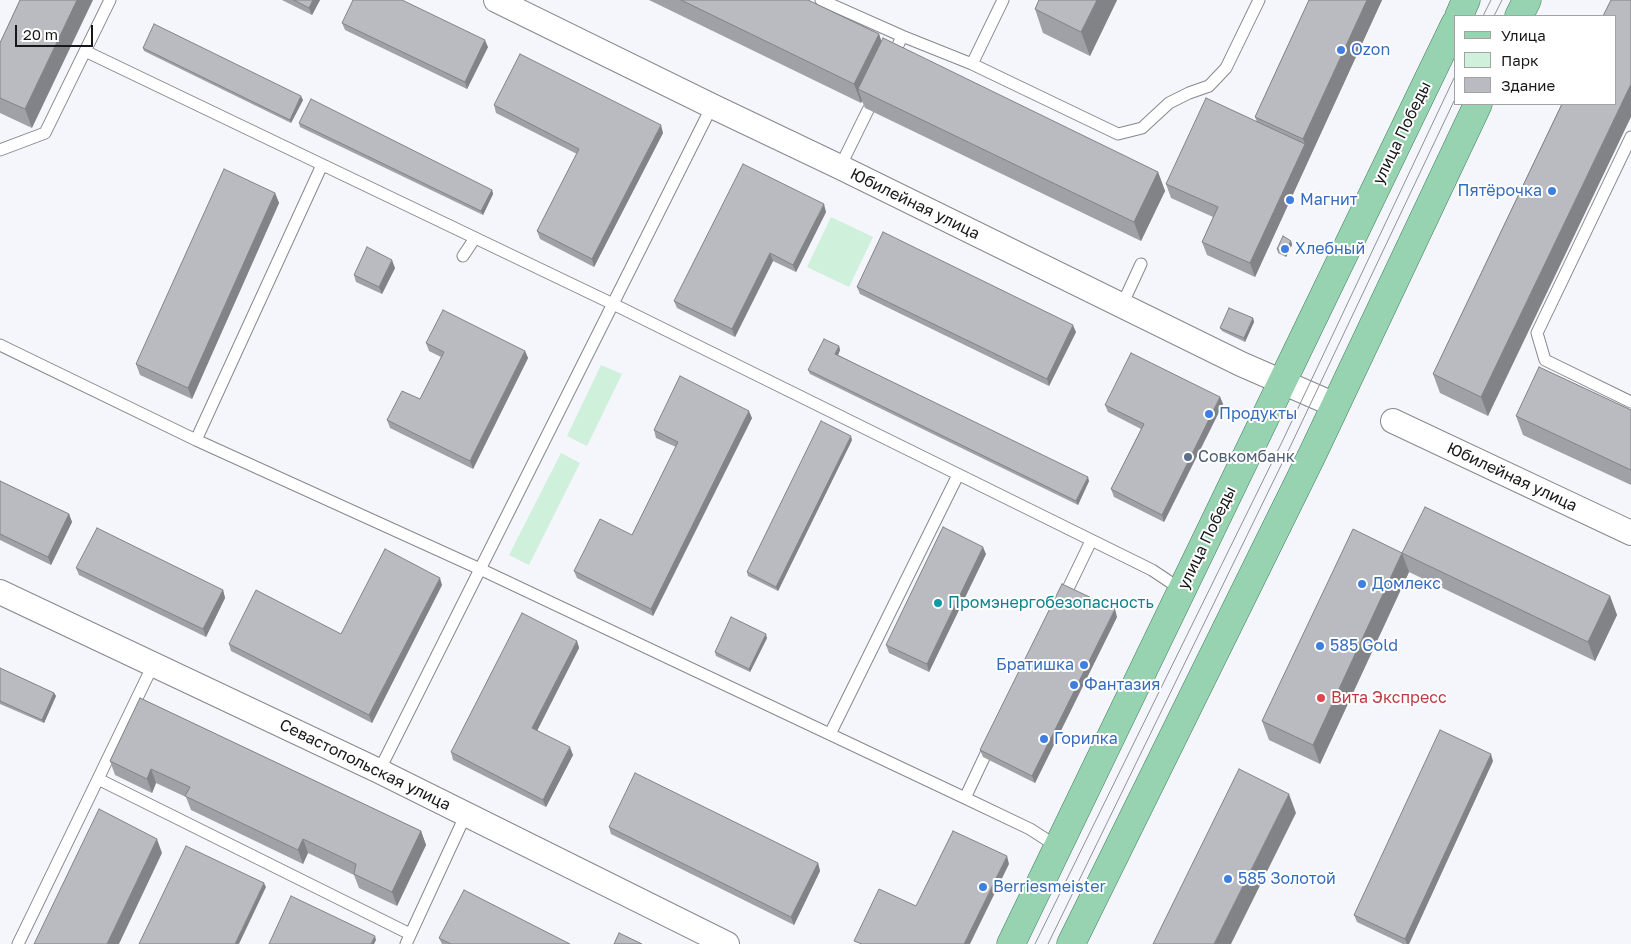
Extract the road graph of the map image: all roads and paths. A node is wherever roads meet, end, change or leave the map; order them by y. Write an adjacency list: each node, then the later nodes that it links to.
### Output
1 (110, 0): 12 (lane)
2 (496, 0): 16 (street, Юбилейная улица)
3 (821, 0): 11 (lane)
4 (1003, 0): 14 (lane)
5 (1259, 0): 14 (lane)
6 (1466, 0): 8 (main road)
7 (1527, 0): 9 (main road)
8 (1459, 15)
9 (1520, 15)
10 (1454, 26): 28 (main road, улица Победы)
11 (902, 36): 13 (lane); 14 (lane)
12 (85, 52): 19 (lane); 20 (lane)
13 (892, 58)
14 (972, 64)
15 (1478, 105): 30 (main road)
16 (712, 106): 21 (street, Юбилейная улица); 25 (lane)
17 (868, 110): 21 (lane)
18 (1631, 137): 29 (lane)
19 (0, 150)
20 (322, 165): 22 (lane); 32 (lane)
21 (840, 167): 26 (street, Юбилейная улица)
22 (474, 238): 23 (lane); 25 (lane)
23 (464, 256)
24 (1141, 264): 26 (lane)
25 (613, 304): 33 (lane); 36 (lane)
26 (1122, 305): 28 (street, Юбилейная улица)
27 (0, 344): 32 (lane)
28 (1282, 383): 30 (street, Юбилейная улица); 37 (main road, улица Победы)
29 (1631, 402)
30 (1335, 405): 52 (main road)
31 (1393, 421): 34 (street, Юбилейная улица)
32 (196, 440): 36 (lane)
33 (958, 475): 35 (lane); 41 (lane)
34 (1631, 533)
35 (1091, 541): 37 (lane); 39 (lane)
36 (480, 569): 41 (lane); 43 (lane)
37 (1182, 590): 47 (main road, улица Победы)
38 (0, 592): 40 (street, Севастопольская улица)
39 (1056, 612)
40 (153, 665): 43 (street, Севастопольская улица); 44 (lane)
41 (830, 734): 45 (lane)
42 (995, 736): 45 (lane)
43 (379, 771): 46 (street, Севастопольская улица)
44 (98, 779): 48 (lane); 49 (lane)
45 (965, 798): 47 (lane)
46 (466, 814): 48 (lane); 50 (street, Севастопольская улица)
47 (1058, 847): 51 (main road, улица Победы)
48 (408, 939)
49 (18, 944)
50 (727, 944)
51 (1011, 944)
52 (1071, 944)

